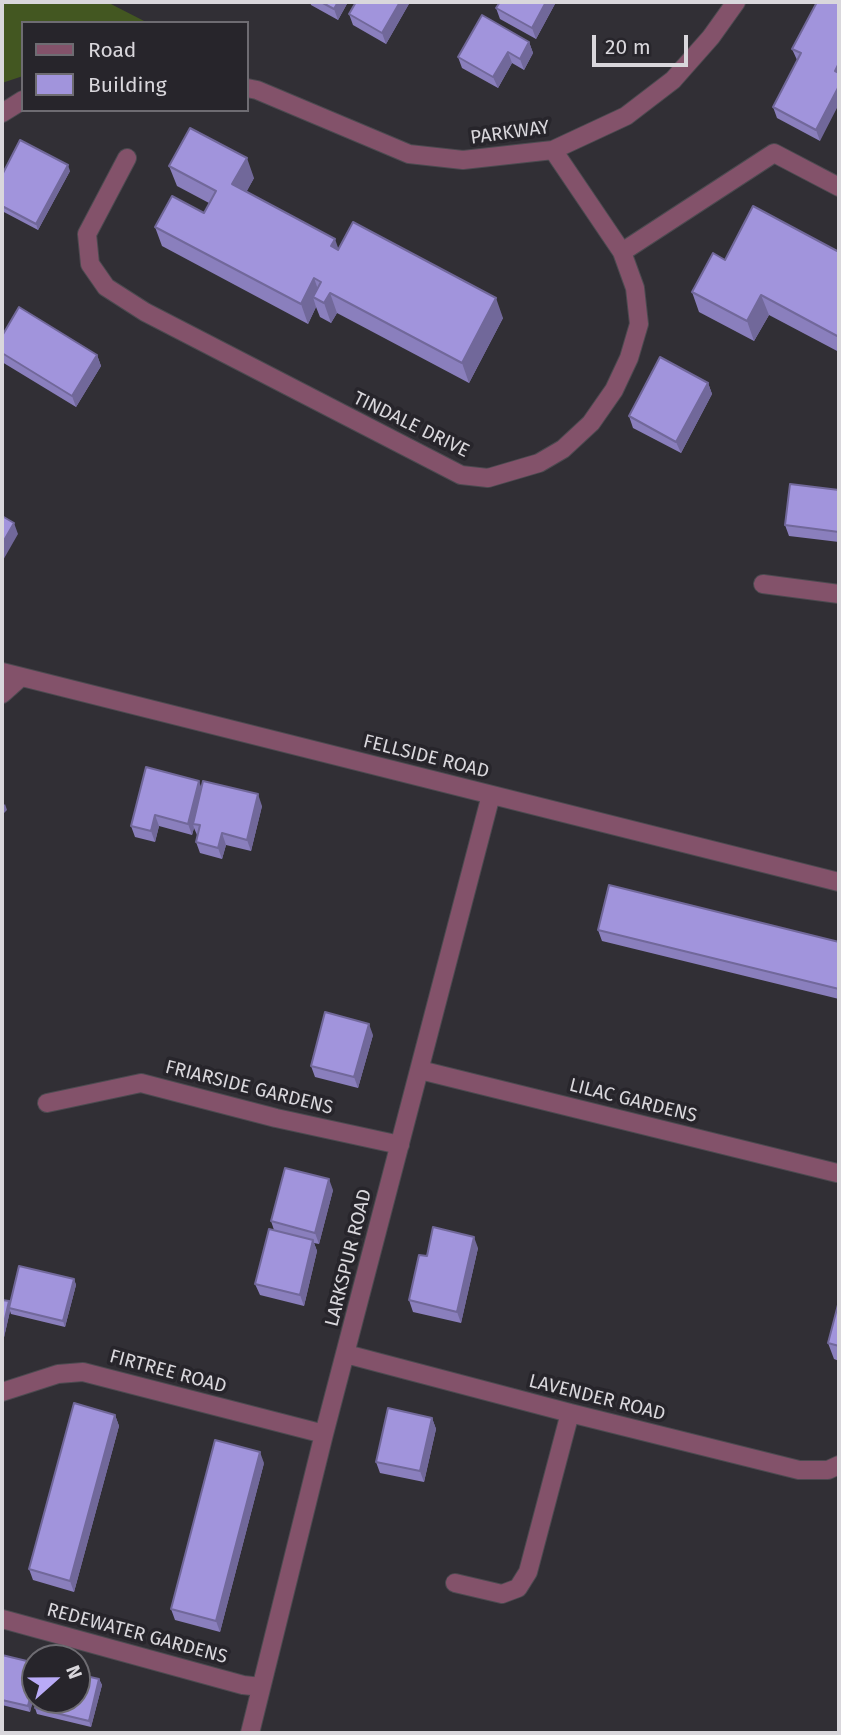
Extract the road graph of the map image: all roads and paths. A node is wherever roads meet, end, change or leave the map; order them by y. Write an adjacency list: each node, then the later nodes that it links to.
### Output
1 (736, 2): 5 (street, PARKWAY)
2 (248, 88): 5 (street, PARKWAY)
3 (21, 101): 4 (street)
4 (2, 113)
5 (553, 150): 8 (street, TINDALE DRIVE)
6 (127, 158): 8 (street, TINDALE DRIVE)
7 (839, 187): 8 (street)
8 (622, 252)
9 (763, 584): 10 (street)
10 (839, 594)
11 (2, 672): 12 (street, FELLSIDE ROAD)
12 (21, 677): 13 (street); 14 (street, FELLSIDE ROAD)
13 (2, 694)
14 (491, 795): 15 (street, FELLSIDE ROAD); 16 (street, LARKSPUR ROAD)
15 (839, 883)
16 (420, 1070): 18 (street, LARKSPUR ROAD); 19 (street, LILAC GARDENS)
17 (47, 1103): 18 (street, FRIARSIDE GARDENS)
18 (400, 1145): 20 (street, LARKSPUR ROAD)
19 (837, 1173)
20 (346, 1354): 22 (street, LAVENDER ROAD); 23 (street, LARKSPUR ROAD)
21 (2, 1392): 23 (street, FIRTREE ROAD)
22 (570, 1413): 24 (street, LAVENDER ROAD); 25 (street)
23 (324, 1434): 27 (street, LARKSPUR ROAD)
24 (839, 1465)
25 (455, 1583)
26 (2, 1619): 27 (street, REDEWATER GARDENS)
27 (261, 1687): 28 (street, LARKSPUR ROAD)
28 (250, 1733)

